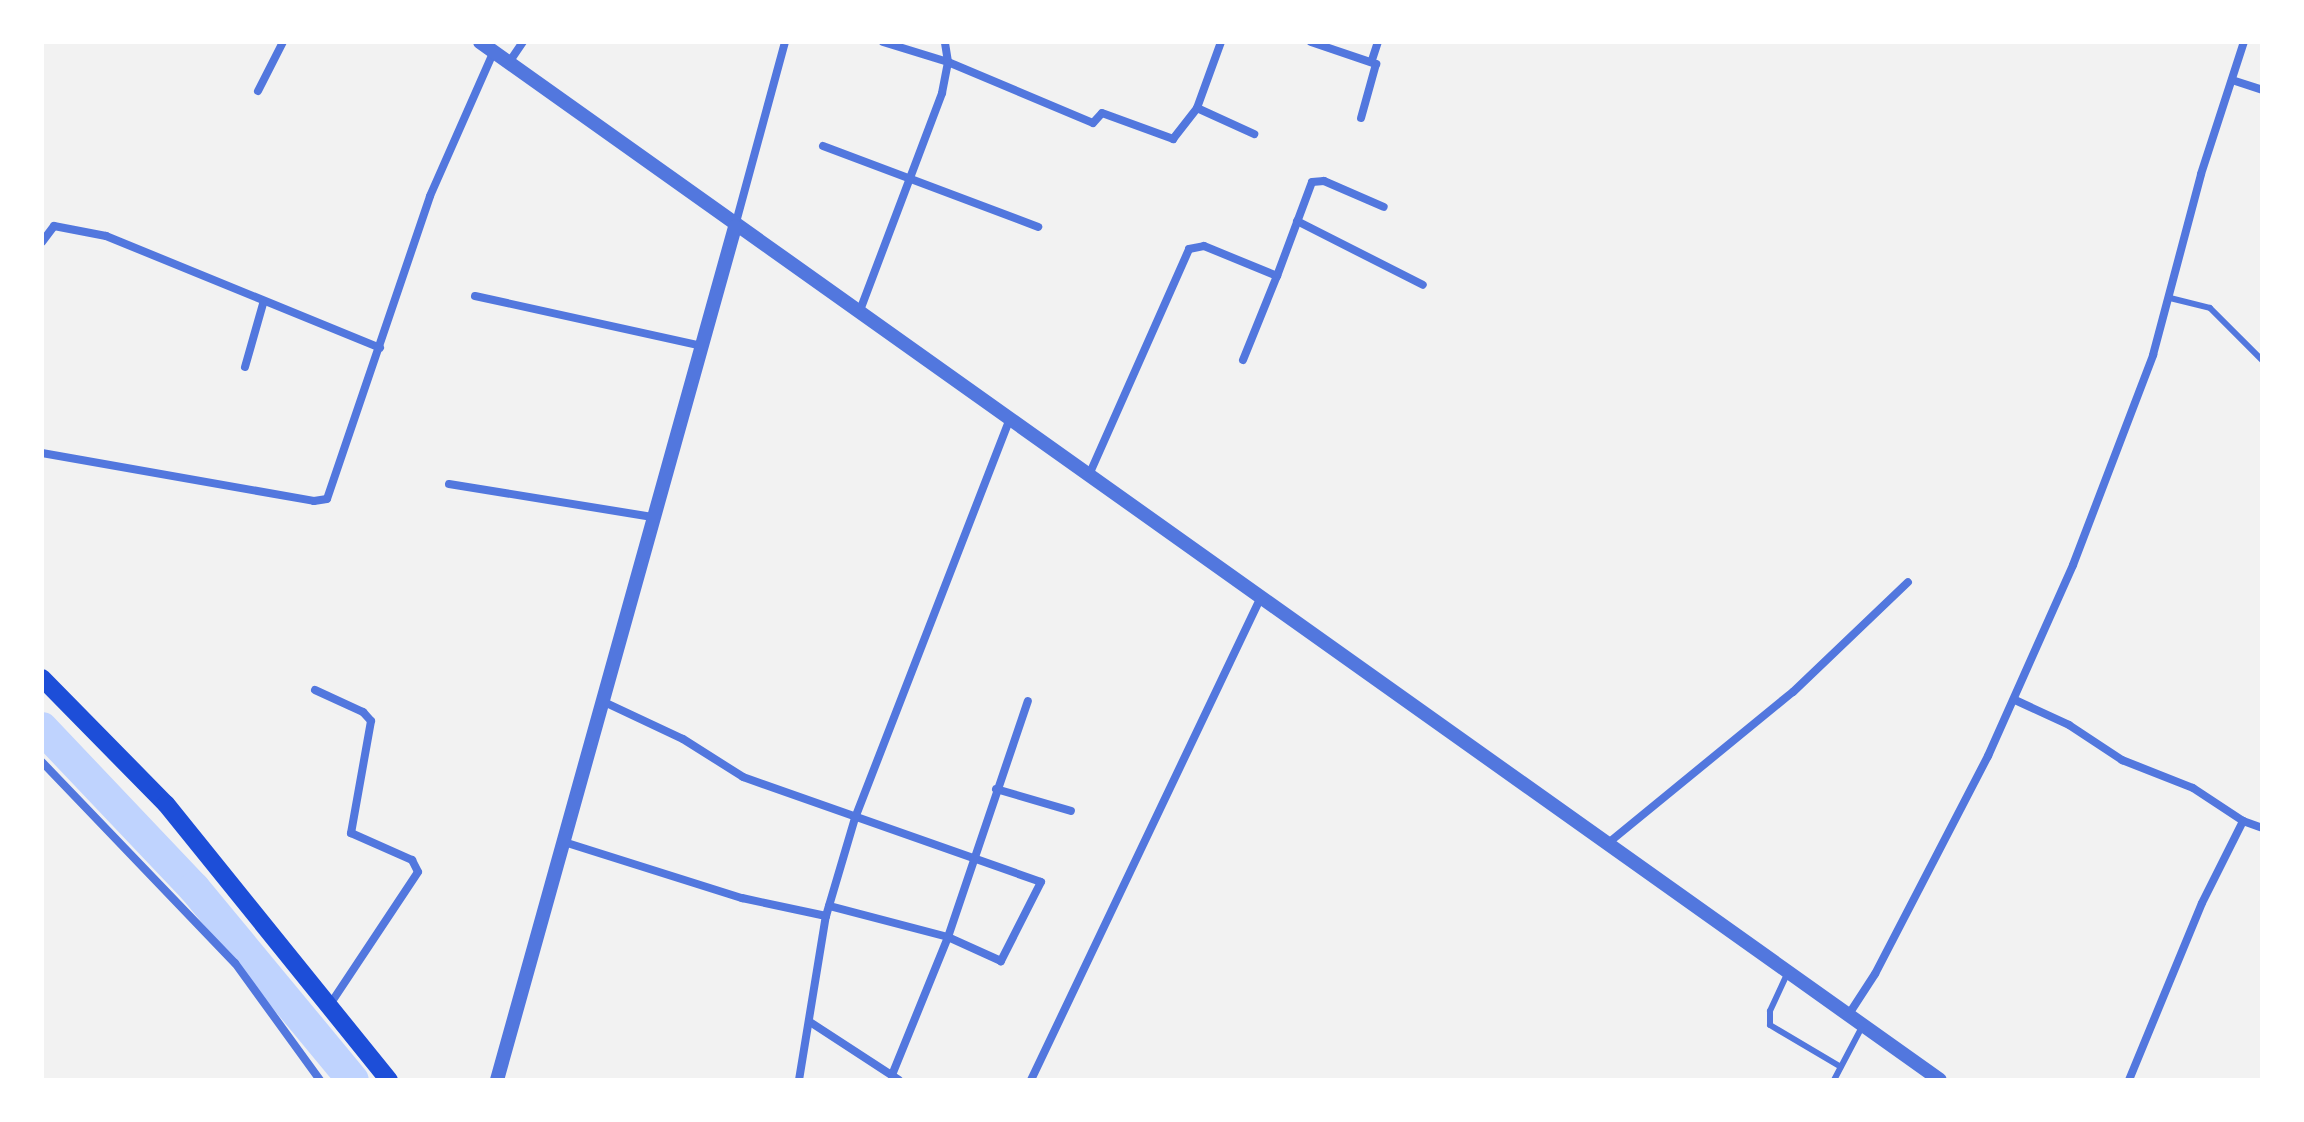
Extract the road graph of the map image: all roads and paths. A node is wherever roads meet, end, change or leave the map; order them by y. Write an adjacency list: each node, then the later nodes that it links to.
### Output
1 (283, 42): 17 (street)
2 (480, 42): 11 (street)
3 (523, 42): 13 (street)
4 (785, 42): 25 (street)
5 (883, 42): 14 (street)
6 (945, 42): 14 (street)
7 (1221, 42): 18 (street)
8 (1311, 42): 12 (street)
9 (1378, 42): 12 (street)
10 (2244, 42): 15 (street)
11 (494, 51): 13 (street); 35 (street)
12 (1372, 60): 19 (street)
13 (510, 61): 25 (street)
14 (948, 62): 18 (street); 22 (street)
15 (2232, 80): 16 (street); 31 (street)
16 (2262, 90)
17 (258, 91)
18 (1197, 108): 20 (street)
19 (1361, 118)
20 (1254, 134)
21 (823, 146): 22 (street)
22 (911, 180): 26 (street); 33 (street)
23 (1384, 207): 24 (street)
24 (1297, 221): 28 (street); 29 (street)
25 (735, 227): 33 (street); 34 (street)
26 (1038, 227)
27 (42, 242): 32 (street)
28 (1277, 276): 36 (street); 41 (street)
29 (1423, 285)
30 (475, 296): 34 (street)
31 (2170, 298): 37 (lane); 48 (street)
32 (263, 304): 35 (street); 38 (street)
33 (859, 313): 39 (street)
34 (702, 346): 43 (street)
35 (380, 348): 40 (street)
36 (1243, 360)
37 (2262, 360)
38 (245, 367)
39 (1009, 420): 41 (street); 54 (street)
40 (42, 453)
41 (1088, 476): 45 (street)
42 (449, 484): 43 (street)
43 (652, 517): 49 (street)
44 (1908, 582): 58 (street)
45 (1261, 597): 58 (street); 74 (street)
46 (42, 678): 64 (highway)
47 (315, 690): 64 (street)
48 (2015, 700): 55 (street); 65 (street)
49 (602, 701): 54 (street); 57 (street)
50 (1028, 701): 52 (street)
51 (42, 762): 70 (street)
52 (996, 789): 53 (street); 59 (street)
53 (1071, 811)
54 (855, 818): 59 (street); 60 (street)
55 (2243, 821): 56 (street); 77 (street)
56 (2262, 828)
57 (564, 842): 61 (street); 72 (street)
58 (1607, 844): 63 (street)
59 (976, 857): 62 (street); 62 (street)
60 (829, 906): 61 (street); 62 (street)
61 (826, 916): 66 (street)
62 (948, 937): 69 (street)
63 (1788, 972): 65 (street); 68 (lane)
64 (329, 1006): 71 (highway)
65 (1849, 1014): 67 (street)
66 (810, 1022): 69 (street); 73 (street)
67 (1863, 1024): 68 (lane); 76 (street)
68 (1841, 1067): 75 (lane)
69 (896, 1078)
70 (320, 1080)
71 (389, 1080)
72 (497, 1080)
73 (799, 1080)
74 (1031, 1080)
75 (1834, 1080)
76 (1940, 1080)
77 (2129, 1080)

